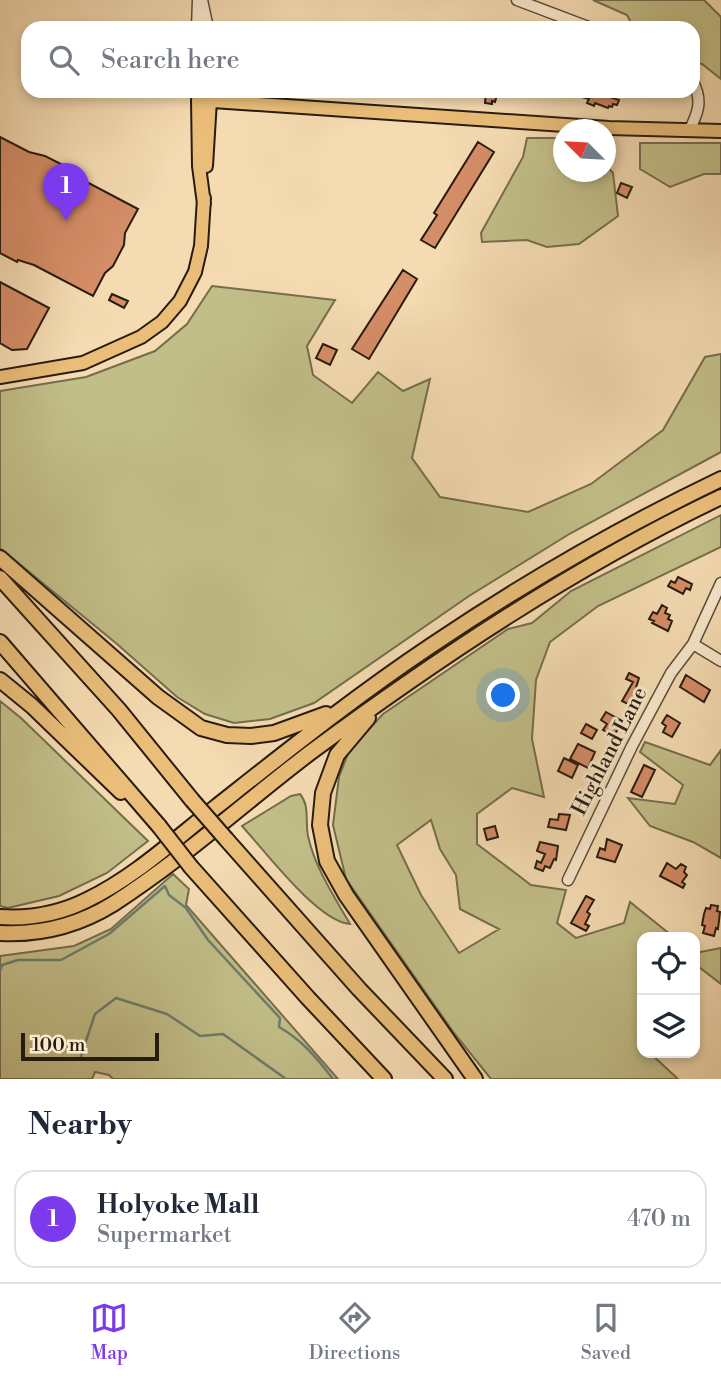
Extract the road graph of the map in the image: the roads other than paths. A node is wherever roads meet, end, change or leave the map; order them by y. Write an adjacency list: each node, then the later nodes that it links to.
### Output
1 (200, 0): 3 (street); 4 (street)
2 (517, 0): 5 (street)
3 (198, 21)
4 (206, 21)
5 (572, 21)
6 (204, 98): 11 (main road)
7 (235, 98): 9 (main road)
8 (698, 98): 9 (street)
9 (689, 131): 10 (main road)
10 (721, 131)
11 (0, 377)
12 (721, 479): 22 (highway)
13 (721, 498): 21 (highway)
14 (0, 558): 22 (highway)
15 (0, 578): 28 (highway, bridge)
16 (721, 583): 18 (street, Highland Lane)
17 (0, 642): 23 (highway)
18 (693, 644): 19 (street); 24 (street, Highland Lane)
19 (721, 661)
20 (0, 680): 23 (highway)
21 (380, 704): 26 (highway); 29 (highway)
22 (344, 707): 25 (highway)
23 (159, 826): 27 (highway, bridge)
24 (568, 880)
25 (0, 917)
26 (0, 933)
27 (384, 1079)
28 (445, 1079)
29 (475, 1079)

